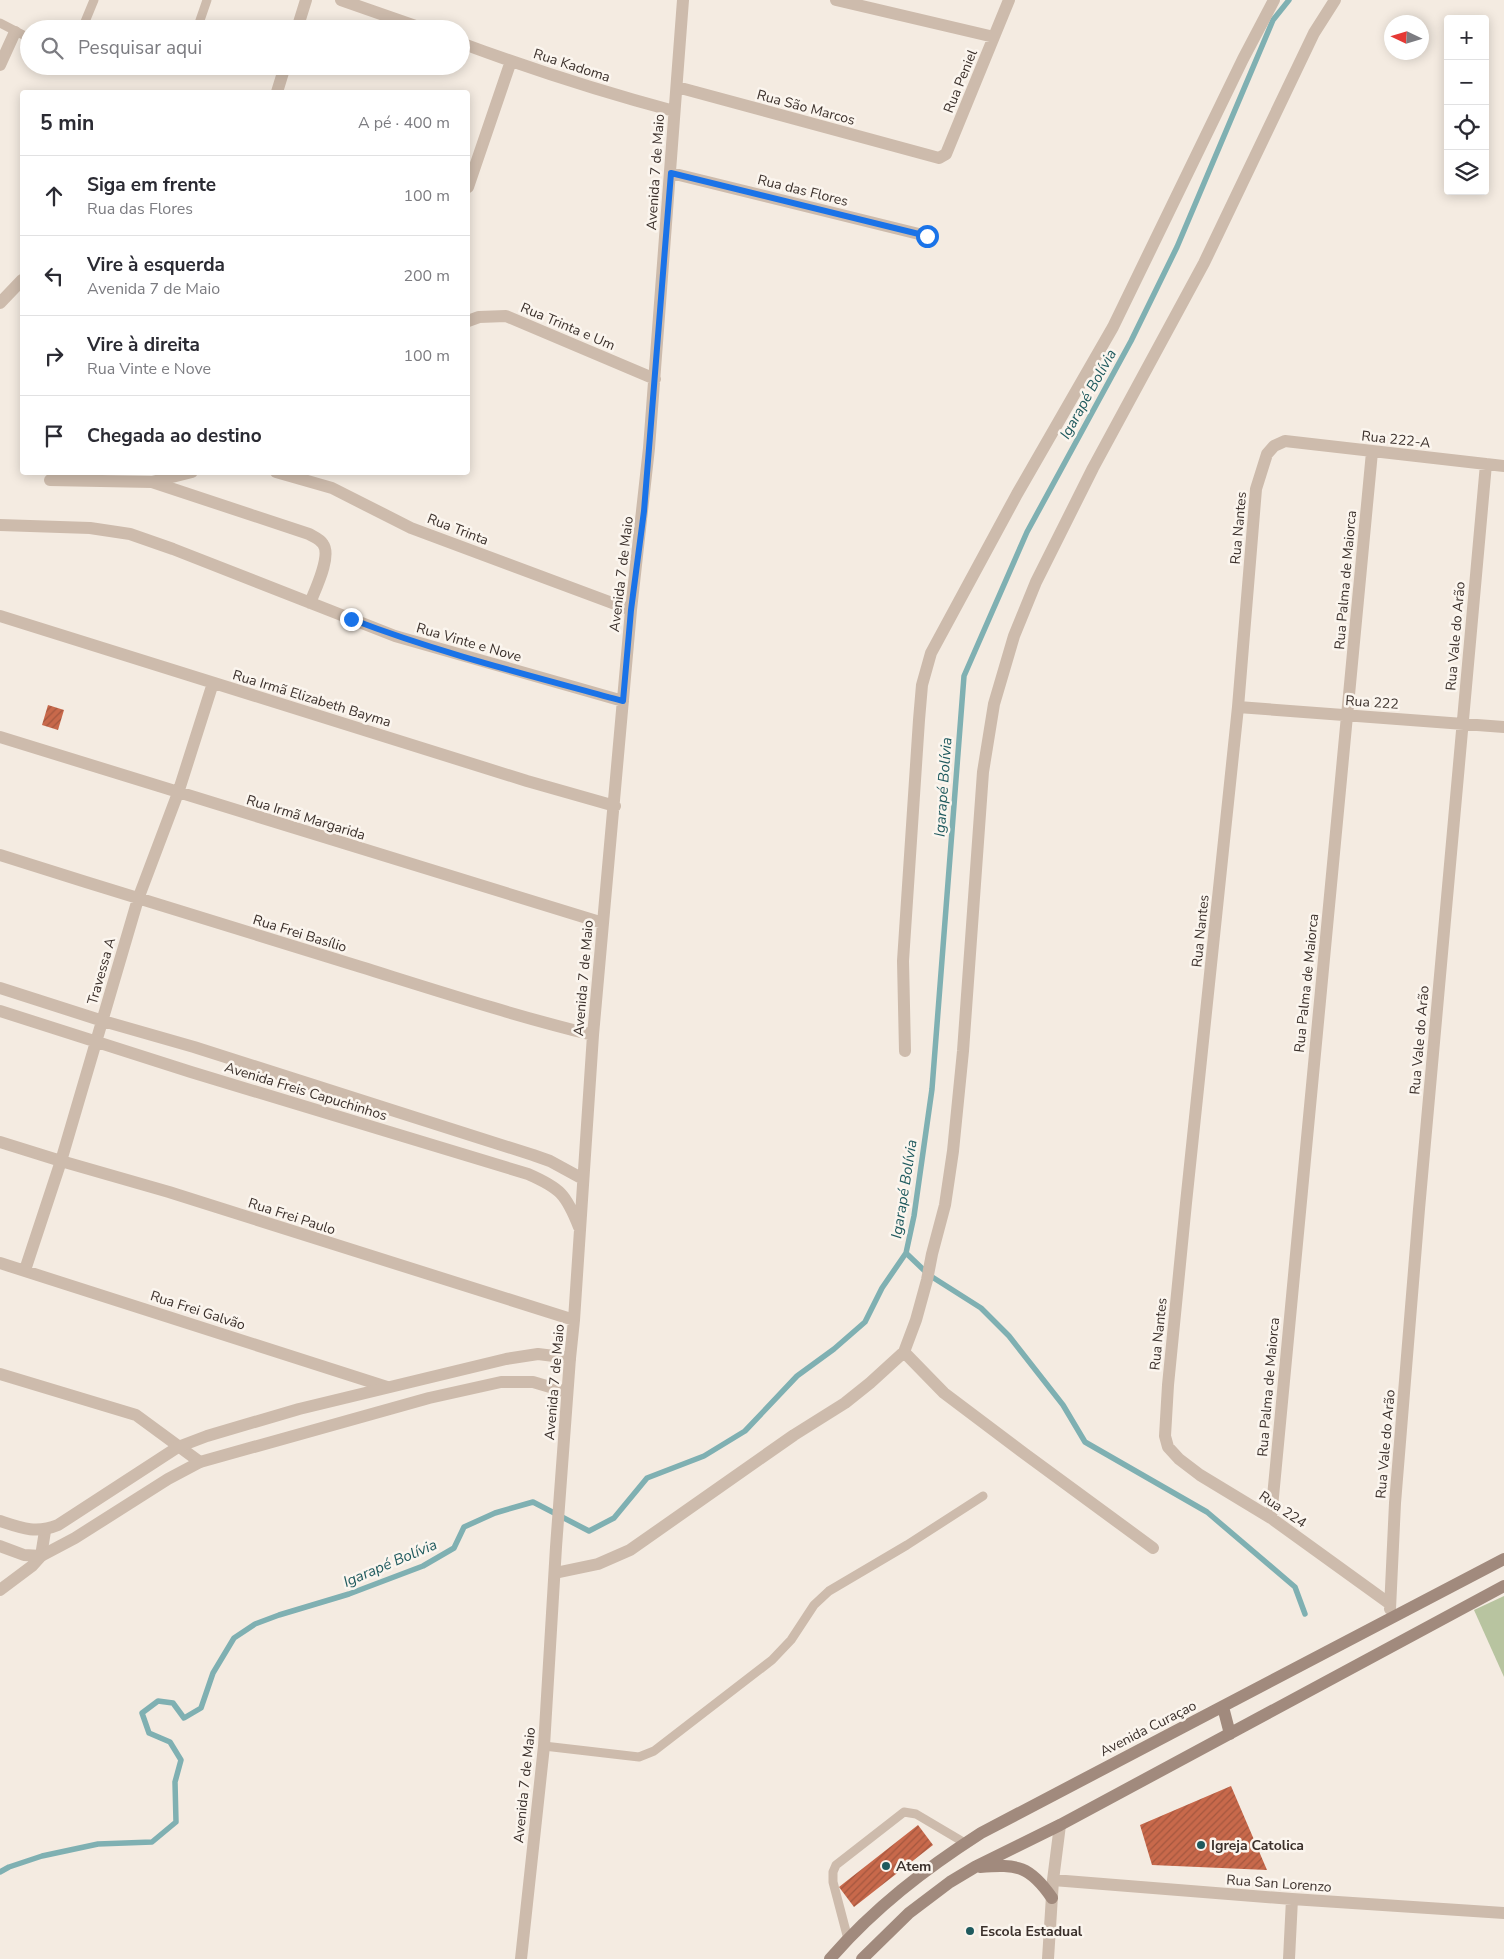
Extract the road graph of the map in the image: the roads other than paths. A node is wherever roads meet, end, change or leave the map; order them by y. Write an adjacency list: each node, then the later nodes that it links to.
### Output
1 (94, 0): 10 (lane)
2 (207, 0): 11 (lane)
3 (306, 0): 12 (street)
4 (341, 0): 13 (street)
5 (683, 0): 22 (street, Avenida 7 de Maio)
6 (836, 0): 17 (street)
7 (1009, 0): 17 (street, Rua Peniel)
8 (1274, 0): 62 (street)
9 (1336, 0): 70 (street)
10 (86, 20)
11 (200, 20)
12 (300, 20)
13 (398, 20)
14 (0, 22): 15 (lane)
15 (15, 32): 16 (lane); 20 (street)
16 (20, 34)
17 (994, 37): 25 (street, Rua Peniel)
18 (470, 45): 19 (street, Rua Kadoma)
19 (511, 61): 24 (street, Rua Kadoma); 27 (street)
20 (0, 64)
21 (282, 75): 23 (street)
22 (677, 86): 24 (street, Avenida 7 de Maio); 25 (street, Rua São Marcos)
23 (278, 90)
24 (674, 111): 26 (street, Avenida 7 de Maio)
25 (926, 156)
26 (671, 173): 28 (street, Rua das Flores); 32 (street, Avenida 7 de Maio)
27 (470, 181)
28 (927, 236)
29 (20, 282): 30 (street)
30 (0, 303)
31 (470, 319): 32 (street, Rua Trinta e Um)
32 (655, 378): 43 (street, Avenida 7 de Maio)
33 (1285, 441): 34 (street, Rua 222-A); 47 (street, Rua Nantes)
34 (1372, 452): 35 (street, Rua 222-A); 48 (street, Rua Palma de Maiorca)
35 (1486, 464): 36 (street, Rua 222-A); 49 (street, Rua Vale do Arão)
36 (1504, 466)
37 (180, 475): 40 (street)
38 (286, 475): 43 (street, Rua Trinta)
39 (50, 480): 40 (street)
40 (152, 482): 42 (street)
41 (0, 525): 42 (street, Rua Vinte e Nove)
42 (310, 603): 46 (street, Rua Vinte e Nove)
43 (631, 610): 46 (street, Avenida 7 de Maio)
44 (0, 616): 45 (street, Rua Irmã Elizabeth Bayma)
45 (213, 683): 52 (street, Travessa A); 53 (street, Rua Irmã Elizabeth Bayma)
46 (623, 701): 53 (street, Avenida 7 de Maio)
47 (1238, 707): 48 (street, Rua 222); 75 (street, Rua Nantes)
48 (1347, 716): 49 (street, Rua 222); 79 (street, Rua Palma de Maiorca)
49 (1462, 724): 50 (street, Rua 222); 89 (street, Rua Vale do Arão)
50 (1504, 727)
51 (0, 737): 52 (street, Rua Irmã Margarida)
52 (178, 793): 55 (street, Travessa A); 56 (street, Rua Irmã Margarida)
53 (615, 806): 56 (street, Avenida 7 de Maio)
54 (0, 855): 55 (street, Rua Frei Basílio)
55 (138, 899): 59 (street, Travessa A); 60 (street, Rua Frei Basílio)
56 (603, 923): 60 (street, Avenida 7 de Maio)
57 (0, 988): 59 (street, Avenida Freis Capuchinhos)
58 (0, 1011): 61 (street, Avenida Freis Capuchinhos)
59 (102, 1021): 61 (street, Travessa A); 65 (street, Avenida Freis Capuchinhos)
60 (593, 1035): 65 (street, Avenida 7 de Maio)
61 (96, 1041): 64 (street, Travessa A); 66 (street, Avenida Freis Capuchinhos)
62 (905, 1051)
63 (0, 1142): 64 (street, Rua Frei Paulo)
64 (60, 1161): 68 (street, Travessa A); 69 (street, Rua Frei Paulo)
65 (584, 1179): 66 (street, Avenida 7 de Maio)
66 (580, 1230): 69 (street, Avenida 7 de Maio)
67 (0, 1263): 68 (street, Rua Frei Galvão)
68 (25, 1270): 73 (street, Rua Frei Galvão)
69 (574, 1320): 71 (street, Avenida 7 de Maio)
70 (904, 1352): 83 (street); 86 (street)
71 (570, 1358): 73 (street); 74 (street, Avenida 7 de Maio)
72 (0, 1374): 76 (street)
73 (387, 1386): 76 (street)
74 (567, 1392): 77 (street); 86 (street, Avenida 7 de Maio)
75 (1165, 1436): 79 (street, Rua 224)
76 (178, 1447): 77 (street); 81 (street)
77 (200, 1462): 84 (street)
78 (983, 1496): 93 (lane)
79 (1271, 1518): 89 (street, Rua 224)
80 (0, 1521): 81 (street)
81 (45, 1530): 84 (street)
82 (0, 1546): 84 (street)
83 (1154, 1548)
84 (41, 1556): 88 (street)
85 (1504, 1559): 90 (main road, Avenida Curaçao)
86 (555, 1573): 93 (street, Avenida 7 de Maio)
87 (1504, 1586): 92 (main road)
88 (0, 1590)
89 (1390, 1604): 90 (street, Rua Vale do Arão)
90 (1389, 1620): 91 (main road, Avenida Curaçao)
91 (1223, 1707): 92 (main road); 95 (main road, Avenida Curaçao)
92 (1230, 1734): 94 (main road)
93 (544, 1746): 102 (street, Avenida 7 de Maio)
94 (1060, 1825): 96 (main road); 97 (street)
95 (965, 1843): 101 (main road, Avenida Curaçao); 101 (lane)
96 (975, 1867): 98 (main road); 104 (main road)
97 (1053, 1880): 98 (street); 99 (street, Rua San Lorenzo)
98 (1052, 1898): 105 (street)
99 (1292, 1899): 100 (street, Rua San Lorenzo); 106 (street)
100 (1504, 1912)
101 (848, 1938): 103 (main road, Avenida Curaçao)
102 (521, 1959)
103 (830, 1959)
104 (862, 1959)
105 (1048, 1959)
106 (1289, 1959)

